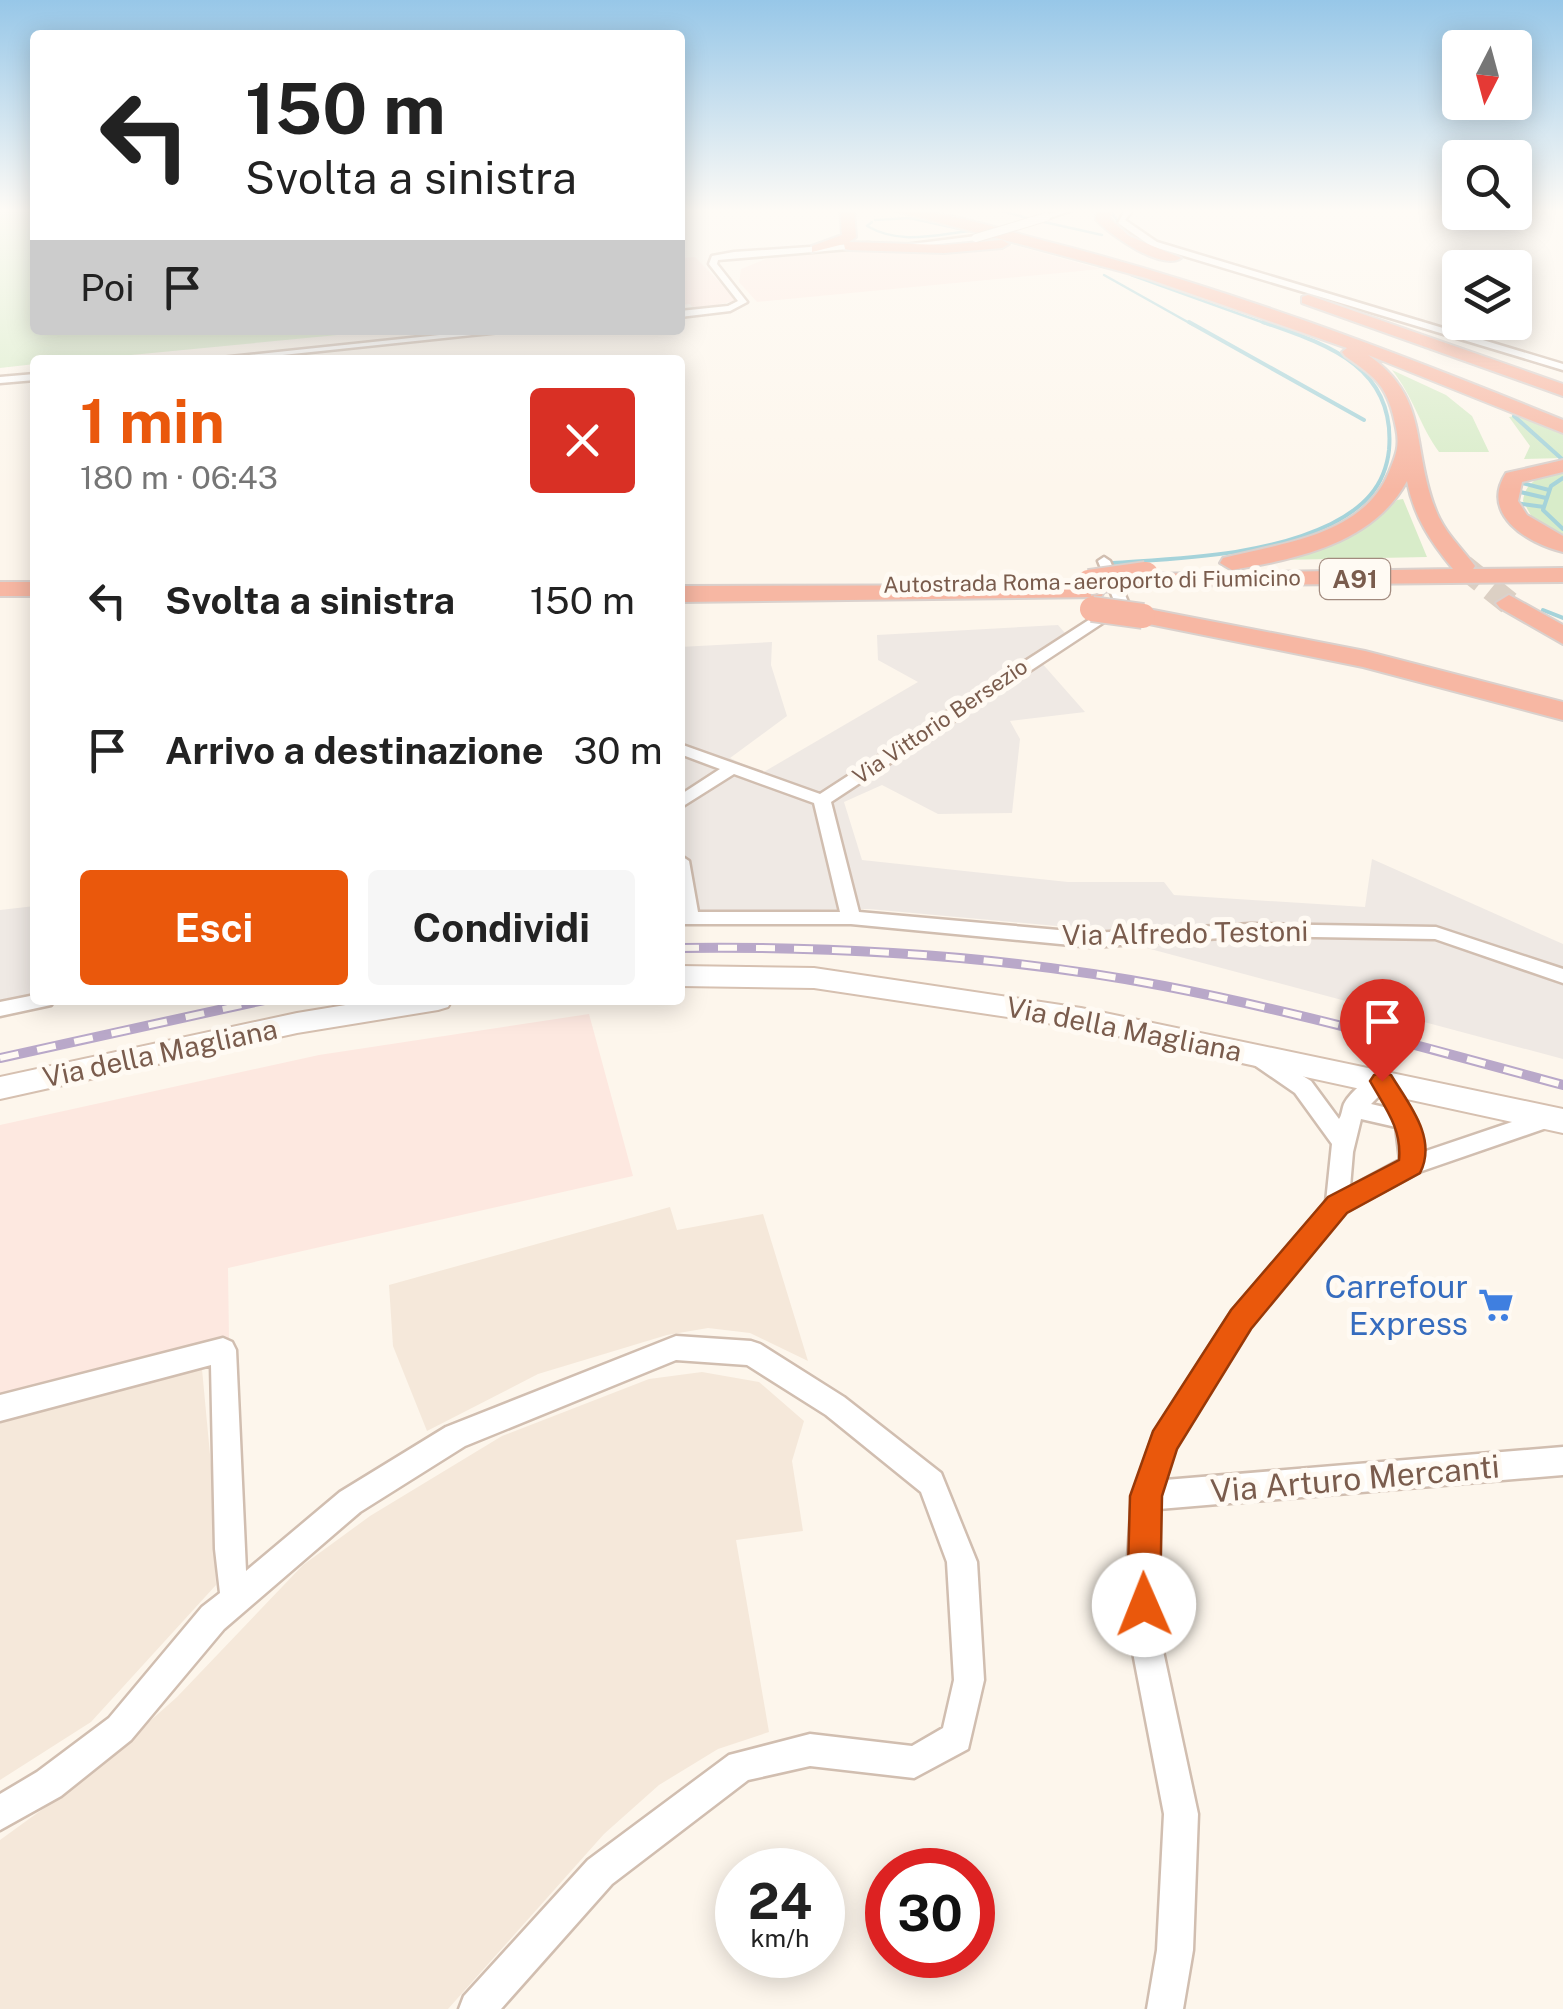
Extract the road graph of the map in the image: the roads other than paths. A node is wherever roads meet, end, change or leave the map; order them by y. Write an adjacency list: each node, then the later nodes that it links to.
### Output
1 (742, 303): 9 (street)
2 (1237, 303): 20 (highway)
3 (1239, 303): 19 (highway)
4 (1264, 303): 18 (highway)
5 (1287, 303): 17 (highway)
6 (1315, 303): 8 (highway)
7 (1349, 303): 12 (street)
8 (1319, 304): 13 (highway); 16 (highway)
9 (685, 313)
10 (464, 335): 11 (street)
11 (258, 355)
12 (1563, 367)
13 (1563, 376)
14 (30, 377): 15 (street)
15 (0, 380)
16 (1563, 390)
17 (1563, 402)
18 (1563, 413)
19 (1563, 427)
20 (1408, 451): 24 (highway); 30 (highway)
21 (1563, 466): 22 (highway)
22 (1563, 545)
23 (1104, 560): 43 (street, Via Vittorio Bersezio)
24 (1463, 566)
25 (1563, 576): 30 (highway, Autostrada Roma - aeroporto di Fiumicino / A91)
26 (685, 584): 32 (highway, Autostrada Roma - aeroporto di Fiumicino)
27 (30, 588): 28 (highway)
28 (0, 589)
29 (1563, 590): 30 (highway, Autostrada Roma - aeroporto di Fiumicino / A91)
30 (1146, 591): 32 (highway, bridge); 32 (highway, bridge); 37 (highway)
31 (685, 594): 32 (highway)
32 (1091, 594)
33 (0, 598): 34 (highway)
34 (30, 598)
35 (1510, 603): 36 (highway)
36 (1563, 636)
37 (1365, 658): 38 (highway); 39 (highway)
38 (1563, 697)
39 (1563, 711)
40 (685, 751): 41 (street)
41 (730, 769): 42 (street); 43 (street)
42 (685, 800)
43 (822, 800): 45 (street, Via Vittorio Bersezio)
44 (685, 918): 45 (street, Via Alfredo Testoni)
45 (851, 918): 47 (street, Via Alfredo Testoni)
46 (685, 976): 51 (main road, Via della Magliana)
47 (1563, 976)
48 (30, 1003): 50 (street)
49 (409, 1005): 53 (main road, Via della Magliana)
50 (0, 1009)
51 (1256, 1055): 52 (main road, Via della Magliana); 57 (street)
52 (1382, 1081): 54 (street); 55 (main road, Via della Magliana); 56 (street)
53 (0, 1088)
54 (1353, 1108): 56 (street); 57 (street)
55 (1556, 1120): 58 (street)
56 (1406, 1121): 58 (street)
57 (1343, 1142): 59 (street)
58 (1411, 1166): 59 (street)
59 (1337, 1205): 62 (street)
60 (0, 1408): 63 (street)
61 (1563, 1460): 62 (street, Via Arturo Mercanti)
62 (1146, 1496): 66 (street)
63 (235, 1599): 64 (street); 65 (street)
64 (0, 1813)
65 (476, 2009)
66 (1165, 2009)

